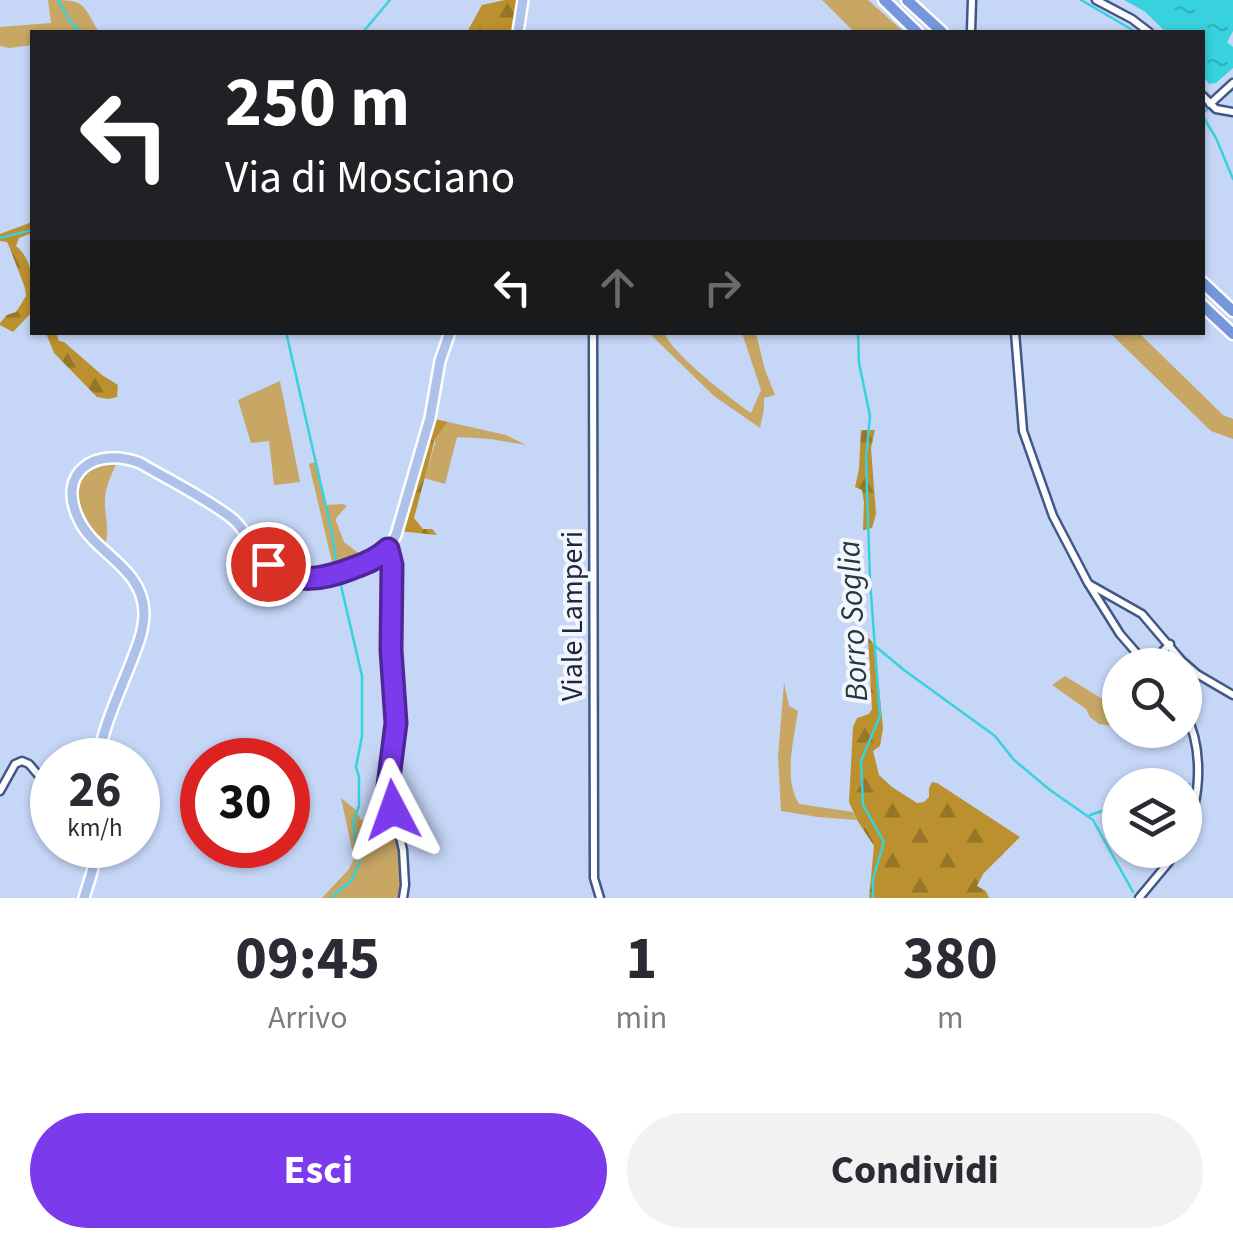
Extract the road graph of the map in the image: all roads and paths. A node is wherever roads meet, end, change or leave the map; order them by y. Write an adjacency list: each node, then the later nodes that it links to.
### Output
1 (523, 0): 6 (main road)
2 (884, 0): 7 (highway)
3 (907, 0): 8 (highway)
4 (972, 0): 9 (street)
5 (1096, 0): 10 (street)
6 (518, 30)
7 (915, 30)
8 (940, 30)
9 (971, 30)
10 (1146, 30)
11 (1233, 82): 13 (street)
12 (1205, 98): 13 (street)
13 (1210, 104): 14 (street)
14 (1233, 112)
15 (1205, 285): 17 (highway)
16 (1205, 308): 18 (highway)
17 (1233, 311)
18 (1233, 334)
19 (449, 335): 22 (main road)
20 (593, 335): 35 (street, Viale Lamperi)
21 (1014, 335): 23 (street)
22 (388, 549): 28 (main road); 34 (street)
23 (1088, 583): 24 (street); 25 (street)
24 (1170, 644): 26 (street); 27 (street)
25 (1133, 648)
26 (1166, 648)
27 (1233, 695)
28 (103, 738)
29 (30, 765): 30 (street)
30 (0, 791)
31 (93, 868): 33 (main road)
32 (1164, 868): 36 (street)
33 (84, 898)
34 (403, 898)
35 (600, 898)
36 (1139, 898)

